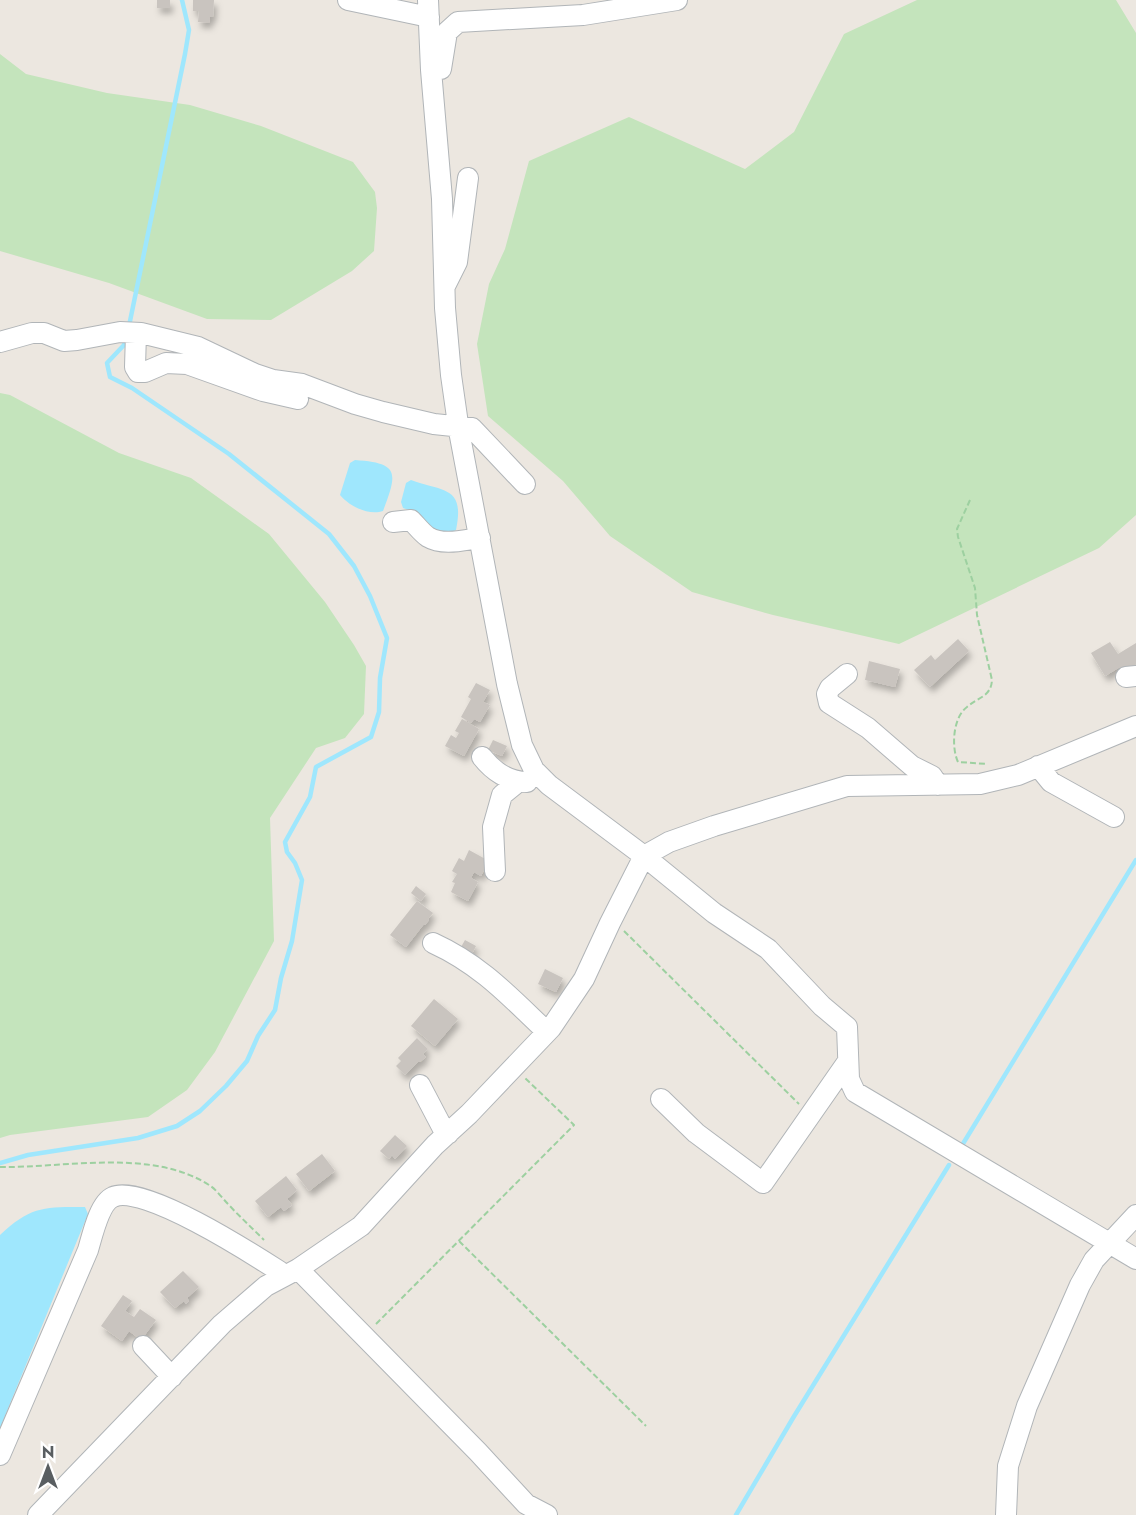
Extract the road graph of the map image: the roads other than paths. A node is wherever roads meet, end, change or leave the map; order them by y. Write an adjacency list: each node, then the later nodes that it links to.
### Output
1 (348, 0): 3 (street)
2 (677, 0): 4 (street)
3 (429, 8): 4 (street)
4 (431, 70): 6 (street)
5 (468, 178): 6 (street)
6 (444, 288): 10 (street)
7 (136, 333): 8 (street); 9 (street); 10 (street)
8 (0, 342)
9 (298, 399)
10 (459, 427): 11 (street); 13 (street)
11 (525, 483)
12 (393, 522): 13 (street)
13 (480, 538): 18 (street)
14 (847, 674): 20 (street)
15 (1136, 726): 17 (street)
16 (482, 757): 19 (street)
17 (1038, 766): 20 (street); 21 (street)
18 (538, 775): 19 (street); 22 (street)
19 (518, 782): 23 (street)
20 (938, 785): 22 (street)
21 (1114, 817)
22 (644, 856): 25 (street); 26 (street)
23 (495, 871)
24 (433, 943): 25 (street)
25 (547, 1032): 29 (street)
26 (848, 1061): 28 (street); 31 (street)
27 (420, 1085): 29 (street)
28 (661, 1099)
29 (448, 1134): 33 (street)
30 (1136, 1215): 31 (street)
31 (1108, 1244): 32 (street); 40 (street)
32 (1136, 1259)
33 (290, 1272): 35 (street); 36 (street); 37 (street)
34 (143, 1346): 35 (street)
35 (172, 1377): 38 (street)
36 (0, 1455)
37 (524, 1510): 39 (street)
38 (38, 1515)
39 (548, 1515)
40 (1006, 1515)

